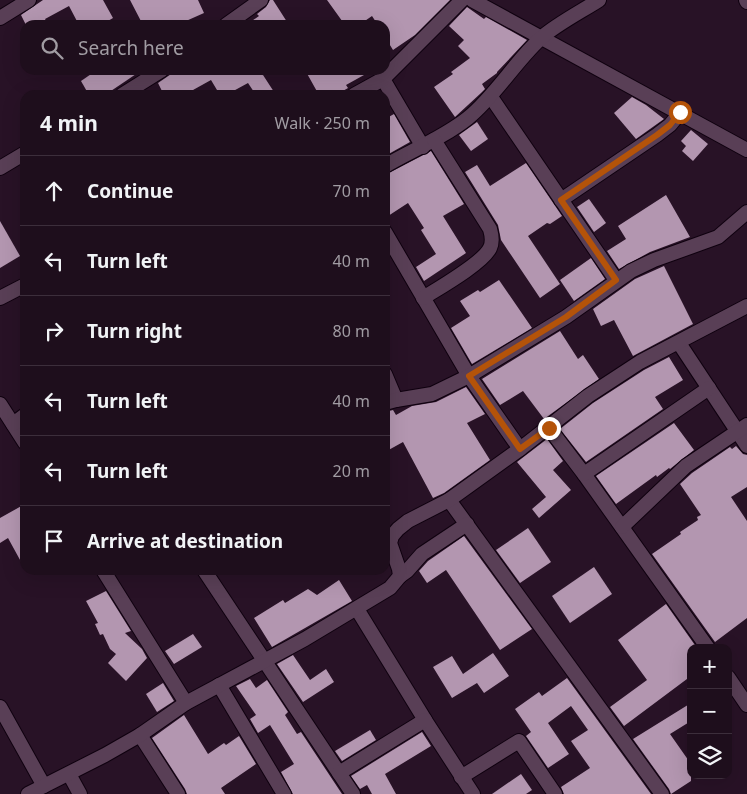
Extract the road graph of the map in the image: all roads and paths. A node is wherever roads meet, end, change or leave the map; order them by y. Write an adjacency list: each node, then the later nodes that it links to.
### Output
1 (27, 0): 6 (street)
2 (261, 0): 7 (street)
3 (462, 0): 9 (street)
4 (472, 0): 8 (street)
5 (599, 0): 8 (street)
6 (0, 18)
7 (233, 20)
8 (542, 37): 15 (street); 16 (street)
9 (390, 72)
10 (154, 75): 13 (street)
11 (387, 75): 12 (street)
12 (383, 79): 14 (street); 17 (street)
13 (130, 90)
14 (363, 90)
15 (491, 97): 17 (street); 22 (street)
16 (680, 112): 18 (street); 22 (street)
17 (429, 143): 20 (street); 28 (street)
18 (747, 150)
19 (20, 157): 21 (street)
20 (390, 163)
21 (0, 168)
22 (561, 200): 25 (street)
23 (747, 212): 25 (street)
24 (390, 241): 28 (street)
25 (616, 280): 31 (street)
26 (20, 288): 27 (street)
27 (0, 298)
28 (423, 298): 31 (street)
29 (747, 306): 30 (street)
30 (678, 343): 32 (street); 37 (street)
31 (469, 376): 33 (street); 41 (street)
32 (709, 388): 38 (street); 42 (street)
33 (391, 402)
34 (0, 404): 36 (street)
35 (20, 419): 36 (street)
36 (13, 424): 39 (street)
37 (549, 428): 41 (street); 42 (street)
38 (742, 428): 40 (street); 45 (street)
39 (20, 436)
40 (747, 446)
41 (520, 449): 43 (street)
42 (584, 474): 45 (street)
43 (448, 500): 44 (street); 48 (street)
44 (467, 524): 48 (street); 71 (street)
45 (622, 527): 50 (street)
46 (106, 575): 55 (street)
47 (207, 575): 51 (street)
48 (400, 576): 49 (street)
49 (358, 609): 51 (street); 58 (street)
50 (705, 644)
51 (264, 661): 53 (street); 60 (street)
52 (732, 680): 54 (street)
53 (219, 685): 55 (street); 67 (street)
54 (743, 688): 56 (street)
55 (186, 703): 59 (street)
56 (747, 705)
57 (0, 707): 63 (street)
58 (426, 720): 60 (street); 62 (street)
59 (140, 735): 61 (street); 66 (street)
60 (339, 773): 68 (street)
61 (69, 774): 63 (street); 65 (street)
62 (461, 777): 69 (street); 70 (street)
63 (44, 786): 64 (street)
64 (28, 794)
65 (80, 794)
66 (178, 794)
67 (284, 794)
68 (353, 794)
69 (473, 794)
70 (555, 794)
71 (662, 794)

